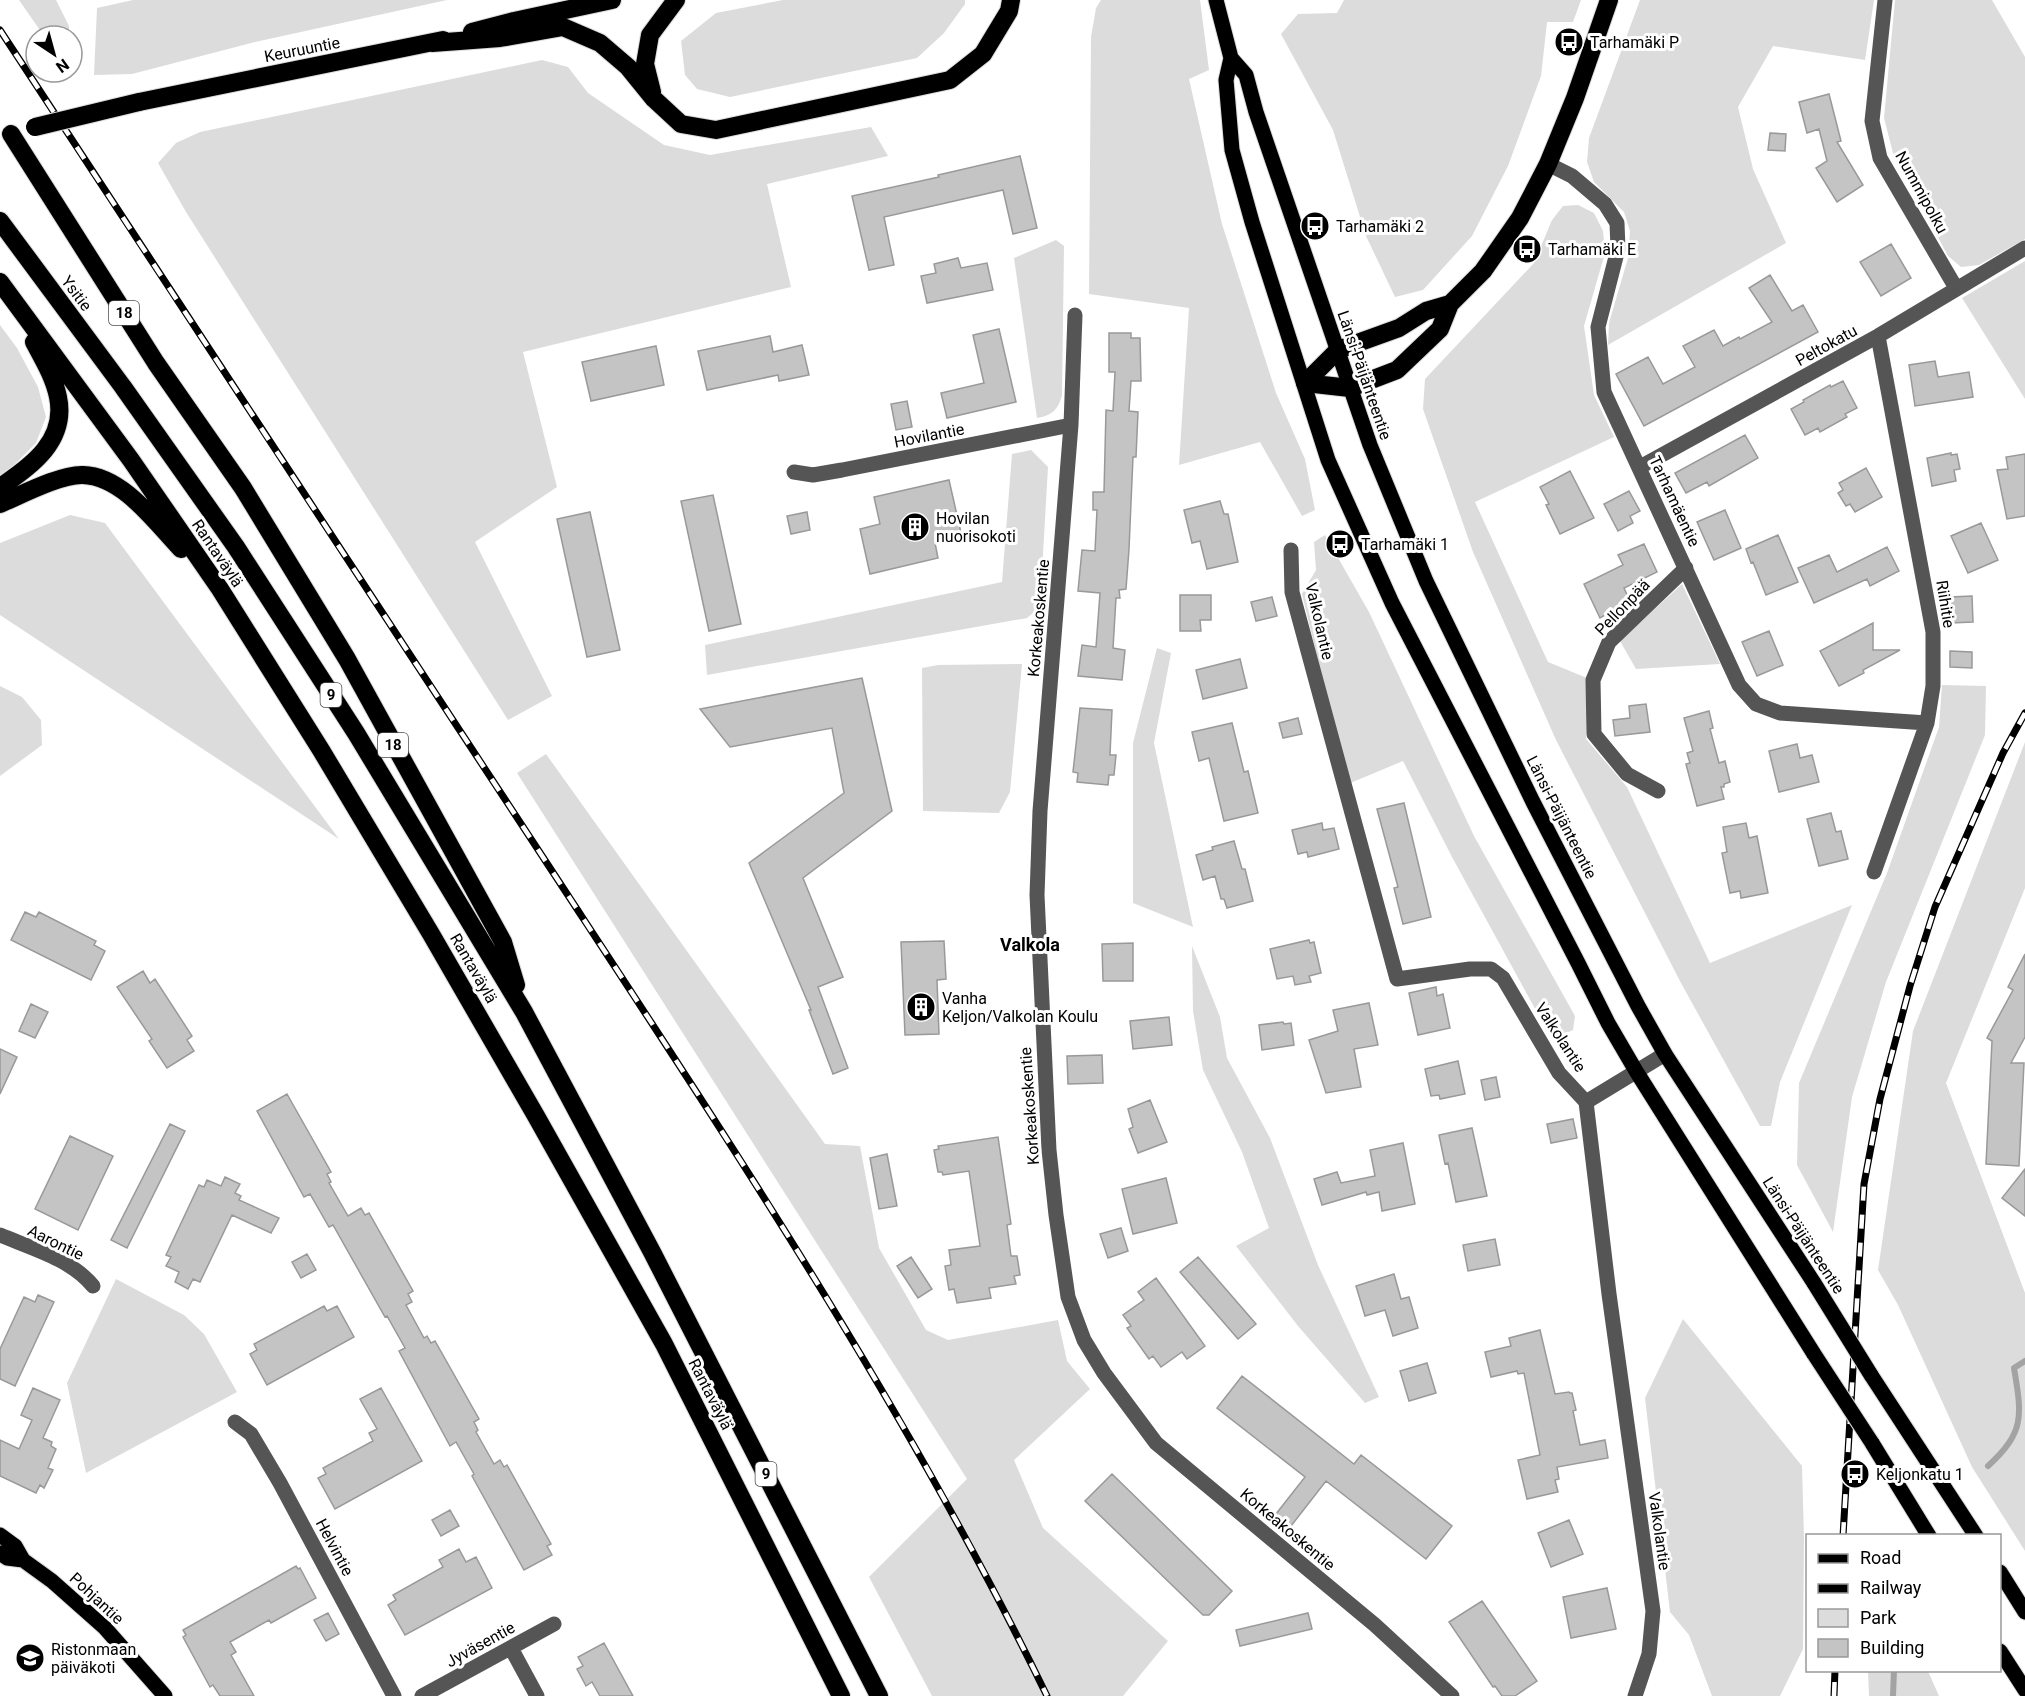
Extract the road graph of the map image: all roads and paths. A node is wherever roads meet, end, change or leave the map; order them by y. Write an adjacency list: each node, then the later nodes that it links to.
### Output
1 (558, 0): 8 (highway)
2 (612, 0): 8 (highway, Keuruuntie / 18)
3 (676, 0): 11 (highway)
4 (1011, 0): 11 (highway)
5 (1216, 0): 10 (main road, Länsi-Päijänteentie)
6 (1609, 0): 13 (highway)
7 (1885, 0): 17 (street, Nummipolku)
8 (525, 18): 9 (highway, Keuruuntie / 18)
9 (432, 43): 11 (highway); 12 (highway, Keuruuntie / 18, bridge)
10 (1232, 58): 22 (main road, Länsi-Päijänteentie); 23 (main road, Länsi-Päijänteentie)
11 (654, 99)
12 (6, 136): 37 (highway, 18)
13 (1548, 164): 19 (highway); 27 (street, Tarhamäentie)
14 (0, 221): 24 (highway, Ysitie / 9)
15 (2025, 248): 17 (street, Peltokatu)
16 (0, 282): 18 (highway, 9)
17 (1956, 288): 21 (street, Peltokatu)
18 (12, 297): 29 (highway); 33 (highway, Rantaväylä / 9)
19 (1450, 304): 22 (highway); 25 (highway)
20 (1075, 315): 26 (street, Korkeakoskentie)
21 (1878, 336): 27 (street, Peltokatu); 34 (street, Riihitie)
22 (1338, 351): 23 (highway); 25 (main road, Länsi-Päijänteentie)
23 (1305, 383): 25 (highway); 39 (main road, Länsi-Päijänteentie)
24 (123, 387): 37 (highway, Rantaväylä / 9)
25 (1350, 388): 38 (main road, Länsi-Päijänteentie)
26 (1071, 425): 28 (street, Hovilantie); 61 (street, Korkeakoskentie)
27 (1640, 467): 32 (street, Tarhamäentie)
28 (794, 472)
29 (0, 487)
30 (0, 504): 33 (highway)
31 (1291, 550): 40 (street, Valkolantie)
32 (1686, 568): 34 (street, Tarhamäentie); 35 (street, Pellonpää)
33 (220, 589): 59 (highway, Rantaväylä / 9)
34 (1928, 723): 36 (street, Riihitie)
35 (1658, 791)
36 (1874, 872)
37 (524, 1012): 60 (highway, Rantaväylä / 9)
38 (1665, 1054): 39 (street); 45 (main road, Länsi-Päijänteentie, bridge)
39 (1636, 1071): 40 (street); 44 (main road, Länsi-Päijänteentie, bridge)
40 (1586, 1102): 62 (street, Valkolantie)
41 (0, 1235): 42 (street, Aarontie)
42 (93, 1286)
43 (235, 1422): 56 (street, Helvintie)
44 (1928, 1534)
45 (1975, 1534)
46 (0, 1535): 48 (main road, Pohjantie)
47 (0, 1553): 48 (main road, Pohjantie)
48 (23, 1560): 55 (main road, Pohjantie)
49 (2004, 1578): 50 (main road)
50 (2025, 1612)
51 (554, 1624): 52 (street, Jyväsentie)
52 (511, 1648): 57 (street, Jyväsentie); 58 (street)
53 (2001, 1653): 54 (main road)
54 (2025, 1690)
55 (165, 1696)
56 (394, 1696)
57 (422, 1696)
58 (537, 1696)
59 (840, 1696)
60 (879, 1696)
61 (1452, 1696)
62 (1635, 1696)

